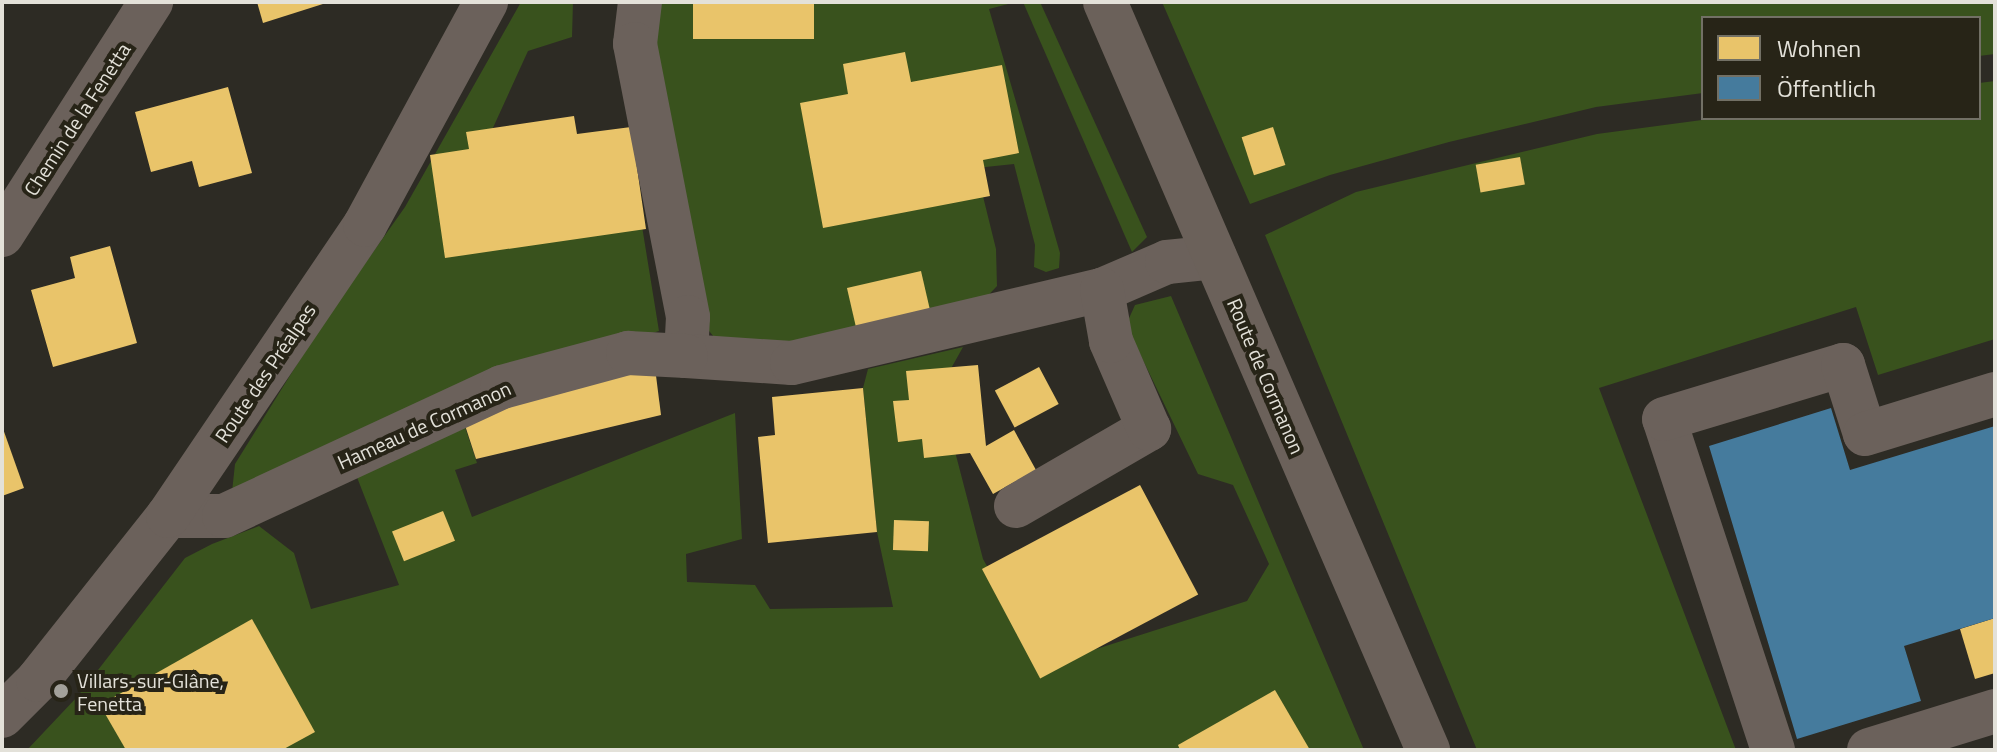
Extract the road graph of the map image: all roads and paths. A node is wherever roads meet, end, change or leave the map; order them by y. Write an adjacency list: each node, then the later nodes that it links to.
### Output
1 (151, 2): 5 (street, Chemin de la Fenetta)
2 (486, 2): 11 (street, Route des Préalpes)
3 (640, 2): 8 (street)
4 (1105, 2): 6 (main road, Route de Cormanon)
5 (4, 227)
6 (1215, 257): 7 (street, Hameau de Cormanon); 14 (main road, Route de Cormanon)
7 (1102, 290): 8 (street, Hameau de Cormanon); 10 (street)
8 (686, 356): 11 (street, Hameau de Cormanon)
9 (1995, 394): 15 (street)
10 (1016, 506)
11 (168, 516): 13 (street, Route des Préalpes)
12 (1995, 711): 16 (street)
13 (2, 716)
14 (1428, 750)
15 (1773, 750)
16 (1869, 750)

